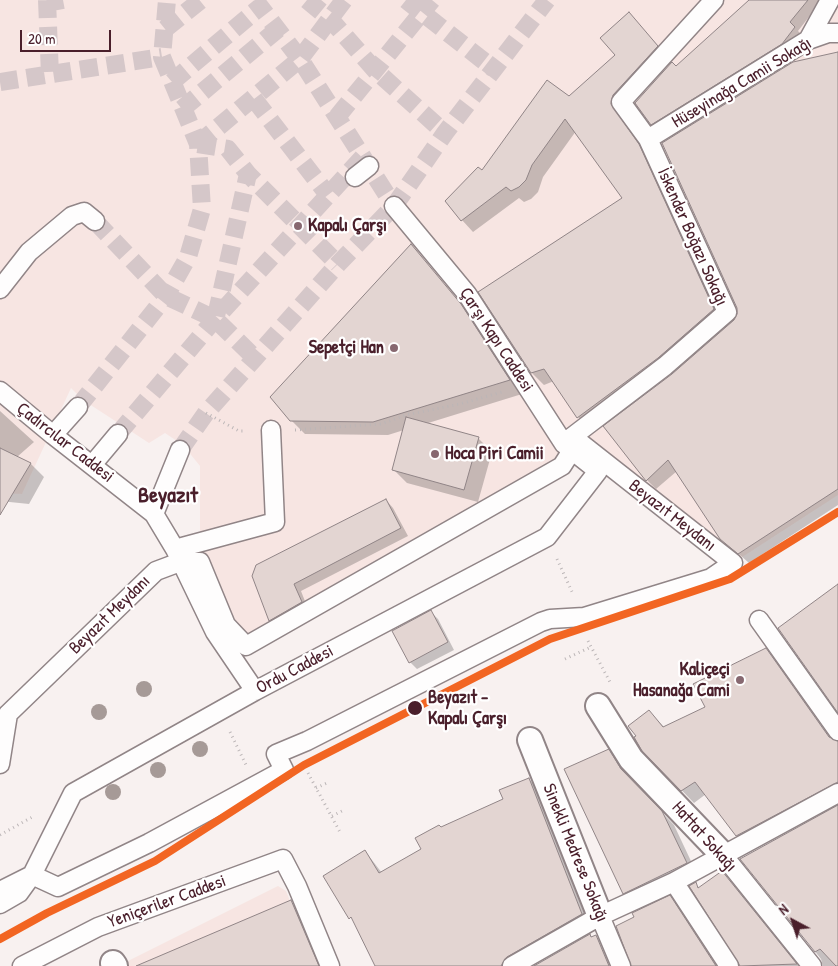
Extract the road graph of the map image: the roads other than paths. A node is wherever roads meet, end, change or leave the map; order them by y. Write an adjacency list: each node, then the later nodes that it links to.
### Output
1 (714, 0): 5 (street, İskender Boğazı Sokağı)
2 (830, 0): 4 (street)
3 (838, 33): 4 (street, Hüseyinağa Camii Sokağı)
4 (808, 40): 5 (street, Hüseyinağa Camii Sokağı)
5 (648, 139): 14 (street, İskender Boğazı Sokağı)
6 (394, 206): 14 (street, Çarşı Kapı Caddesi)
7 (95, 221): 8 (street)
8 (0, 289)
9 (0, 391): 13 (street, Çadırcılar Caddesi)
10 (78, 407): 13 (street)
11 (271, 430): 19 (street, Beyazıt Meydanı)
12 (118, 434): 16 (street)
13 (53, 435): 16 (street, Çadırcılar Caddesi)
14 (568, 447): 17 (street, Çarşı Kapı Caddesi); 19 (street); 28 (street, Beyazıt Meydanı)
15 (180, 450): 18 (street)
16 (92, 465): 18 (street, Çadırcılar Caddesi)
17 (598, 471): 21 (street, Ordu Caddesi)
18 (154, 514): 19 (street)
19 (177, 555): 21 (street); 25 (street, Beyazıt Meydanı)
20 (759, 620): 23 (street)
21 (255, 691): 28 (street, Ordu Caddesi)
22 (606, 697): 27 (street, Hattat Sokağı)
23 (838, 731)
24 (530, 740): 32 (street, Sinekli Medrese Sokağı)
25 (0, 764)
26 (838, 793): 27 (street)
27 (723, 855): 29 (street); 33 (street, Hattat Sokağı)
28 (32, 875): 30 (street); 31 (street, Ordu Caddesi)
29 (674, 882): 32 (street); 38 (street)
30 (0, 891)
31 (0, 904)
32 (600, 916): 36 (street); 37 (street, Sinekli Medrese Sokağı)
33 (808, 964)
34 (22, 966): 35 (street, Yeniçeriler Caddesi)
35 (330, 966)
36 (512, 966)
37 (621, 966)
38 (729, 966)

